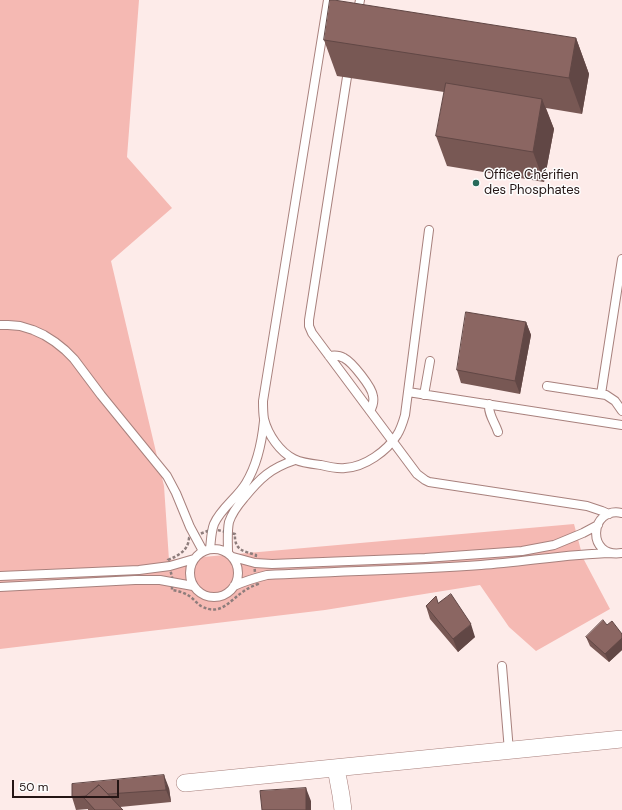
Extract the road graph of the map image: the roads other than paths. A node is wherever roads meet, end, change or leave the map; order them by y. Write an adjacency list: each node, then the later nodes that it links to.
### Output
1 (328, 0): 17 (lane)
2 (360, 0): 3 (lane)
3 (356, 22)
4 (347, 77): 8 (lane)
5 (429, 230): 11 (lane)
6 (622, 259): 13 (lane)
7 (0, 325): 25 (lane)
8 (329, 356): 15 (lane); 15 (lane)
9 (430, 361): 12 (lane)
10 (547, 386): 13 (lane)
11 (408, 392): 12 (lane); 20 (lane)
12 (424, 394): 14 (lane)
13 (601, 394): 16 (lane)
14 (488, 404): 18 (lane); 19 (lane)
15 (370, 411): 20 (lane)
16 (622, 411)
17 (264, 418): 21 (lane); 25 (lane)
18 (622, 424)
19 (498, 432)
20 (393, 441): 21 (lane); 23 (lane)
21 (295, 460): 28 (lane)
22 (622, 513): 23 (lane)
23 (609, 514): 24 (lane)
24 (598, 525): 26 (lane); 28 (lane)
25 (207, 550): 28 (lane); 29 (lane)
26 (611, 553): 27 (lane); 32 (lane)
27 (622, 553)
28 (230, 555): 32 (lane)
29 (194, 559): 30 (lane); 31 (lane)
30 (0, 576)
31 (193, 586): 32 (lane); 33 (lane)
32 (234, 586)
33 (0, 587)
34 (502, 666): 36 (lane)
35 (622, 739): 36 (street)
36 (509, 751): 37 (street)
37 (336, 768): 38 (street); 39 (street)
38 (185, 783)
39 (343, 810)

